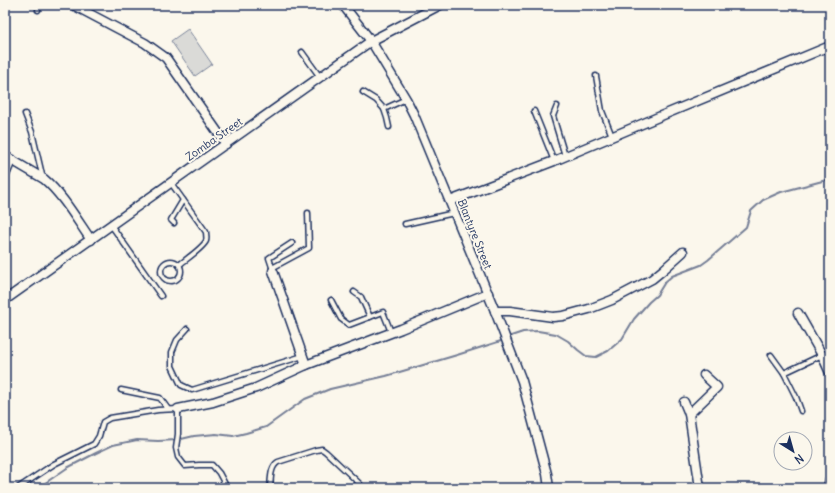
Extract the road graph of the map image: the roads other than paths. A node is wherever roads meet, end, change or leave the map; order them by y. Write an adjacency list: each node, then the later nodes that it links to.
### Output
1 (40, 5): 5 (lane)
2 (73, 5): 19 (street)
3 (343, 5): 6 (street, Blantyre Street)
4 (440, 5): 6 (street, Zomba Street)
5 (38, 10)
6 (371, 41): 10 (street, Zomba Street); 12 (street, Blantyre Street)
7 (830, 46): 18 (street)
8 (302, 52): 10 (lane)
9 (596, 76): 18 (lane)
10 (320, 78): 19 (street, Zomba Street)
11 (363, 92): 14 (lane)
12 (406, 99): 14 (lane); 28 (street, Blantyre Street)
13 (557, 106): 21 (lane)
14 (384, 109): 17 (lane)
15 (534, 111): 22 (lane)
16 (25, 114): 24 (lane)
17 (389, 127)
18 (612, 136): 21 (street)
19 (226, 144): 26 (street, Zomba Street)
20 (5, 156): 23 (street)
21 (566, 156): 22 (street)
22 (554, 160): 28 (street)
23 (14, 161): 24 (street); 25 (lane)
24 (44, 179): 34 (street)
25 (5, 180)
26 (171, 183): 27 (lane); 33 (street, Zomba Street)
27 (183, 200): 31 (lane); 37 (lane)
28 (450, 201): 29 (street, Blantyre Street)
29 (454, 212): 32 (lane); 40 (street, Blantyre Street)
30 (308, 213): 38 (lane)
31 (174, 223)
32 (405, 224)
33 (111, 225): 34 (street, Zomba Street); 41 (lane)
34 (91, 240): 42 (street, Zomba Street)
35 (292, 243): 38 (lane)
36 (682, 252): 44 (street)
37 (179, 265): 37 (lane)
38 (273, 269): 51 (street)
39 (354, 292): 46 (lane)
40 (488, 293): 44 (street, Blantyre Street); 48 (street)
41 (161, 296)
42 (6, 297)
43 (331, 300): 46 (lane)
44 (495, 311): 67 (street, Blantyre Street)
45 (798, 313): 50 (street)
46 (370, 317): 48 (lane)
47 (187, 329): 51 (lane)
48 (391, 333): 52 (street)
49 (771, 354): 53 (lane)
50 (822, 355): 53 (lane); 54 (street)
51 (303, 356): 52 (street)
52 (306, 365): 58 (street)
53 (784, 373): 60 (lane)
54 (830, 373)
55 (704, 375): 61 (street)
56 (121, 390): 59 (lane)
57 (684, 402): 61 (street)
58 (178, 409): 59 (lane); 65 (lane)
59 (168, 410): 64 (lane)
60 (801, 411)
61 (690, 414): 68 (street)
62 (830, 479): 69 (street)
63 (360, 484): 66 (lane)
64 (18, 488)
65 (227, 488)
66 (270, 488)
67 (549, 488)
68 (700, 488)
69 (828, 488)

